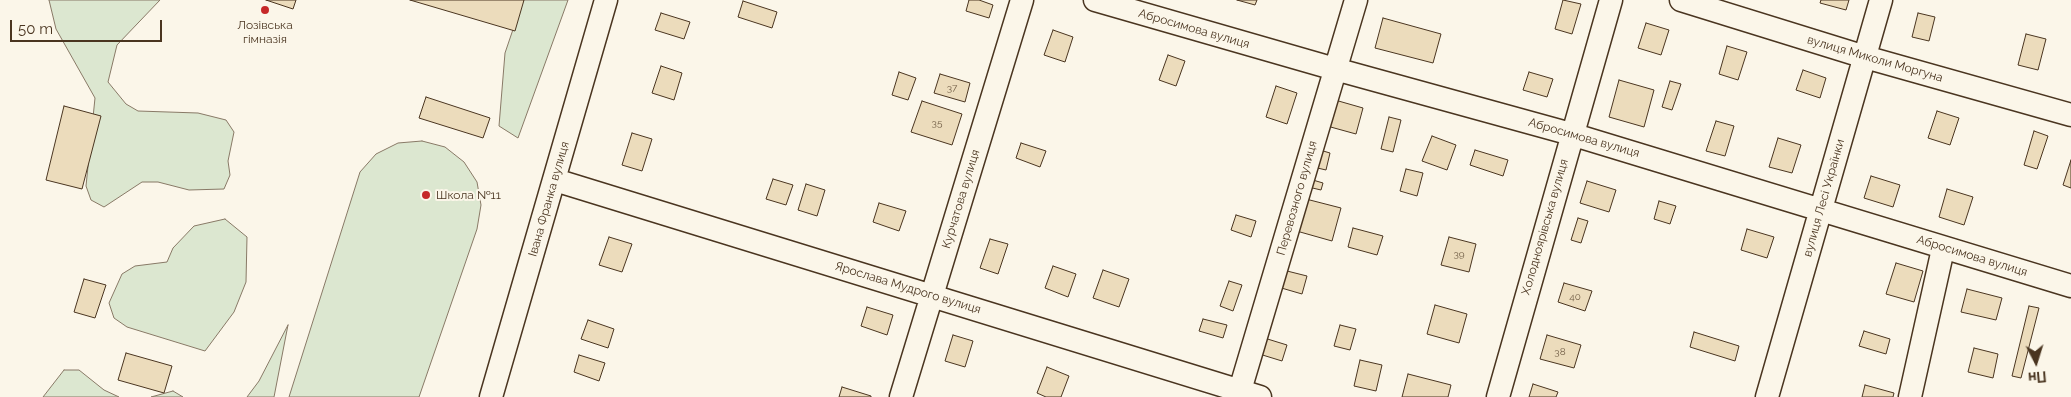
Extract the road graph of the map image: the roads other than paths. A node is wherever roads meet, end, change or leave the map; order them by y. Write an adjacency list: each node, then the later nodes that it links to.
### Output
1 (606, 0): 12 (street, Івана Франка вулиця)
2 (1022, 0): 16 (street, Курчатова вулиця)
3 (1095, 0): 9 (street, Абросимова вулиця)
4 (1356, 0): 9 (street, Перевозного вулиця)
5 (1611, 0): 11 (street, Холодноярівська вулиця)
6 (1681, 0): 8 (street, вулиця Миколи Моргуна)
7 (1881, 0): 8 (street, вулиця Лесі Українки)
8 (1865, 57): 10 (street, вулиця Миколи Моргуна); 13 (street, вулиця Лесі Українки)
9 (1335, 69): 11 (street, Абросимова вулиця); 17 (street, Перевозного вулиця)
10 (2071, 115)
11 (1572, 134): 13 (street, Абросимова вулиця); 20 (street, Холодноярівська вулиця)
12 (555, 180): 16 (street, Ярослава Мудрого вулиця); 18 (street, Івана Франка вулиця)
13 (1820, 209): 14 (street, Абросимова вулиця); 21 (street, вулиця Лесі Українки)
14 (1943, 249): 15 (street, Абросимова вулиця); 22 (street)
15 (2071, 286)
16 (932, 296): 17 (street, Ярослава Мудрого вулиця); 19 (street, Курчатова вулиця)
17 (1246, 395)
18 (491, 397)
19 (901, 397)
20 (1498, 397)
21 (1766, 397)
22 (1910, 397)

